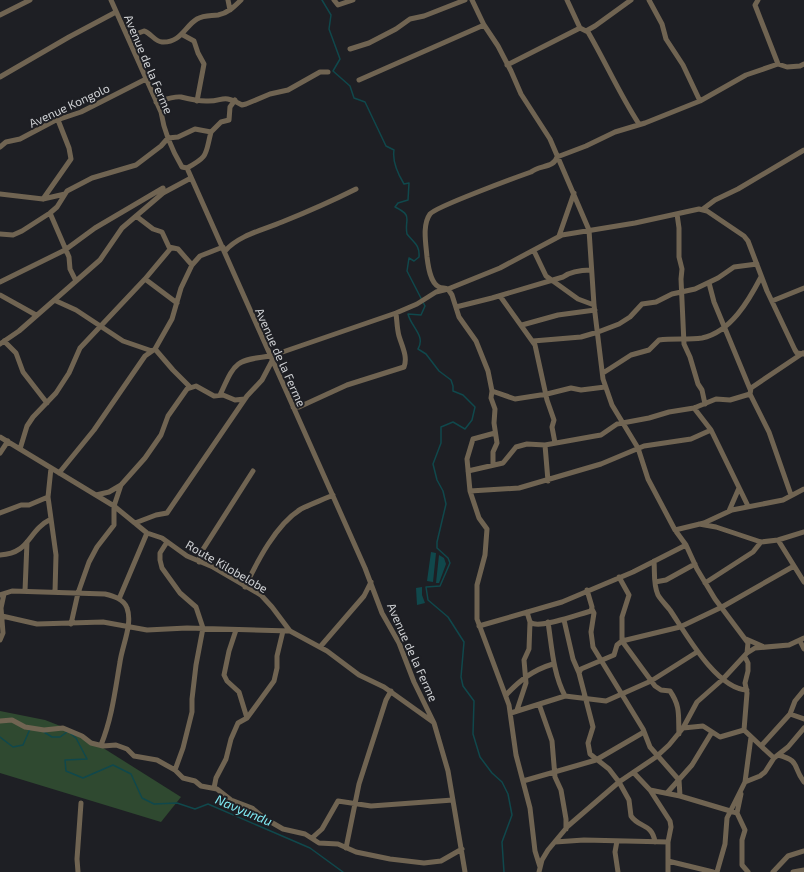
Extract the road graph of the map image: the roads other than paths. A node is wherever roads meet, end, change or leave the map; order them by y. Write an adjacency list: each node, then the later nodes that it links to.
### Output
1 (30, 0): 15 (street)
2 (111, 0): 14 (street, Avenue de la Ferme)
3 (228, 0): 13 (street)
4 (241, 0): 13 (street)
5 (334, 0): 6 (street)
6 (353, 0)
7 (465, 0): 21 (street)
8 (472, 0): 16 (street)
9 (567, 0): 17 (street)
10 (631, 0): 18 (street)
11 (649, 0): 31 (street)
12 (758, 0): 22 (street)
13 (230, 10): 19 (street)
14 (116, 12): 20 (street, Avenue de la Ferme); 26 (street)
15 (0, 15)
16 (484, 25): 24 (street); 28 (street)
17 (580, 28): 18 (street); 24 (street)
18 (586, 31): 34 (street)
19 (183, 35): 20 (street); 30 (street)
20 (128, 37): 27 (street, Avenue de la Ferme)
21 (350, 48)
22 (778, 64): 23 (street); 31 (street)
23 (804, 64)
24 (507, 65): 39 (street)
25 (328, 72): 29 (street)
26 (0, 77)
27 (146, 79): 32 (street, Avenue de la Ferme); 33 (street, Avenue Kongolo)
28 (359, 80)
29 (235, 100): 30 (street); 35 (street)
30 (197, 101): 32 (street)
31 (700, 101): 34 (street)
32 (156, 102): 36 (street, Avenue de la Ferme)
33 (58, 120): 37 (street, Avenue Kongolo); 47 (street)
34 (639, 124): 39 (street)
35 (211, 132): 36 (street); 40 (street)
36 (168, 138): 40 (street, Avenue de la Ferme); 46 (street)
37 (0, 147)
38 (804, 150): 48 (street)
39 (557, 157): 44 (street); 70 (street)
40 (187, 168): 41 (street, Avenue de la Ferme)
41 (191, 178): 51 (street); 56 (street, Avenue de la Ferme)
42 (163, 188): 57 (street)
43 (356, 189): 56 (street)
44 (574, 193): 52 (street); 54 (street)
45 (0, 194): 47 (street)
46 (65, 194): 47 (street); 49 (street)
47 (43, 199)
48 (702, 209): 50 (street); 59 (street)
49 (50, 213): 53 (street); 57 (street)
50 (677, 214): 52 (street); 71 (street)
51 (136, 216): 55 (street); 65 (street)
52 (589, 230): 54 (street); 61 (street)
53 (0, 234)
54 (558, 236): 58 (street)
55 (171, 248): 60 (street); 63 (street)
56 (224, 249): 60 (street); 91 (street, Avenue de la Ferme)
57 (65, 250): 65 (street); 66 (street)
58 (534, 251): 64 (street); 70 (street)
59 (757, 264): 62 (street); 67 (street)
60 (192, 265): 77 (street)
61 (591, 270): 64 (street); 79 (street)
62 (761, 277): 76 (street); 84 (street)
63 (145, 279): 77 (street); 82 (street)
64 (551, 280): 74 (street); 79 (street)
65 (76, 281): 75 (street)
66 (0, 282)
67 (709, 283): 68 (street); 72 (street)
68 (699, 287): 71 (street); 72 (street)
69 (804, 288): 76 (street)
70 (448, 289): 78 (street); 80 (street)
71 (682, 291): 85 (street); 86 (street)
72 (710, 291): 84 (street)
73 (0, 295): 81 (street)
74 (500, 296): 78 (street); 83 (street)
75 (54, 300): 81 (street); 82 (street)
76 (772, 300): 90 (street)
77 (177, 303): 89 (street)
78 (456, 307): 95 (street)
79 (595, 307): 83 (street); 85 (street)
80 (396, 314): 91 (street); 103 (street)
81 (36, 315): 88 (street)
82 (101, 325): 89 (street); 100 (street)
83 (522, 325): 87 (street)
84 (725, 326): 86 (street); 96 (street)
85 (598, 332): 87 (street); 92 (street)
86 (684, 338): 92 (street); 101 (street)
87 (533, 341): 97 (street)
88 (2, 343): 100 (street)
89 (154, 350): 93 (street); 118 (street)
90 (803, 354): 96 (street)
91 (271, 358): 98 (street); 99 (street); 103 (street, Avenue de la Ferme)
92 (603, 373): 94 (street)
93 (190, 387): 98 (street); 120 (street)
94 (605, 387): 97 (street); 104 (street)
95 (492, 391): 97 (street); 106 (street)
96 (750, 392): 101 (street); 126 (street)
97 (547, 394): 109 (street)
98 (220, 395): 99 (street)
99 (245, 399): 133 (street)
100 (47, 403): 112 (street)
101 (705, 404): 102 (street)
102 (694, 408): 104 (street); 105 (street)
103 (296, 409): 125 (street, Avenue de la Ferme)
104 (622, 423): 109 (street); 111 (street)
105 (711, 430): 111 (street); 121 (street)
106 (495, 433): 114 (street); 117 (street)
107 (0, 437): 108 (street, Route Kilobelobe)
108 (8, 442): 112 (street, Route Kilobelobe); 113 (street)
109 (555, 443): 110 (street)
110 (545, 445): 114 (street); 119 (street)
111 (638, 448): 119 (street); 135 (street)
112 (20, 449): 115 (street, Route Kilobelobe)
113 (0, 453)
114 (493, 465): 117 (street)
115 (50, 468): 118 (street, Route Kilobelobe); 127 (street)
116 (253, 471): 145 (street)
117 (468, 471): 123 (street)
118 (59, 473): 124 (street, Route Kilobelobe)
119 (548, 481): 123 (street)
120 (121, 484): 124 (street); 128 (street)
121 (739, 488): 129 (street); 130 (street)
122 (804, 489): 126 (street)
123 (470, 491): 168 (street)
124 (96, 495): 128 (street, Route Kilobelobe)
125 (333, 495): 149 (street, Avenue de la Ferme); 153 (street)
126 (791, 495): 129 (street)
127 (48, 497): 131 (street); 132 (street)
128 (114, 506): 133 (street, Route Kilobelobe); 157 (street)
129 (748, 506): 130 (street)
130 (729, 511): 134 (street)
131 (0, 513)
132 (51, 519): 139 (street); 156 (street)
133 (135, 523): 136 (street, Route Kilobelobe)
134 (699, 524): 135 (street); 141 (street)
135 (675, 530): 142 (street)
136 (148, 532): 140 (street, Route Kilobelobe); 159 (street)
137 (804, 532): 138 (street)
138 (778, 540): 141 (street); 147 (street)
139 (28, 542): 143 (street); 155 (street)
140 (167, 542): 145 (street, Route Kilobelobe); 171 (street)
141 (761, 542): 152 (street)
142 (686, 545): 144 (street); 146 (street)
143 (0, 555)
144 (654, 561): 148 (street); 150 (street)
145 (199, 562): 153 (street, Route Kilobelobe)
146 (695, 564): 150 (street); 152 (street)
147 (794, 566): 151 (street); 160 (street)
148 (619, 577): 154 (street); 178 (street)
149 (371, 582): 180 (street); 204 (street, Avenue de la Ferme)
150 (655, 582): 170 (street)
151 (804, 582)
152 (705, 583): 160 (street)
153 (245, 587): 174 (street, Route Kilobelobe)
154 (587, 590): 161 (street); 162 (street)
155 (25, 591): 156 (street); 158 (street)
156 (55, 592): 157 (street)
157 (78, 593): 159 (street); 167 (street)
158 (2, 595): 163 (street)
159 (119, 600): 169 (street)
160 (722, 607): 170 (street); 175 (street)
161 (592, 609): 164 (street); 184 (street)
162 (527, 612): 165 (street); 168 (street)
163 (2, 616): 167 (street); 176 (street)
164 (564, 620): 166 (street); 186 (street)
165 (530, 622): 166 (street); 187 (street)
166 (548, 622): 185 (street)
167 (71, 624): 169 (street)
168 (479, 626): 194 (street)
169 (127, 627): 171 (street); 212 (street)
170 (680, 627): 178 (street); 182 (street)
171 (203, 628): 172 (street); 217 (street)
172 (236, 630): 173 (street); 201 (street)
173 (283, 631): 174 (street); 201 (street)
174 (290, 631): 180 (street, Route Kilobelobe)
175 (745, 638): 179 (street); 183 (street)
176 (0, 640)
177 (802, 640): 179 (street); 181 (street)
178 (622, 641): 184 (street); 189 (street)
179 (763, 646): 183 (street)
180 (320, 647): 192 (street, Route Kilobelobe)
181 (804, 649)
182 (697, 652): 188 (street); 189 (street)
183 (746, 655): 188 (street); 190 (street)
184 (601, 659): 186 (street); 193 (street)
185 (553, 664): 187 (street); 195 (street)
186 (579, 673): 196 (street)
187 (526, 678): 194 (street); 198 (street)
188 (723, 679): 190 (street); 205 (street)
189 (651, 681): 193 (street); 210 (street)
190 (747, 690): 207 (street)
191 (804, 690): 200 (street)
192 (391, 691): 204 (street, Route Kilobelobe); 231 (street)
193 (622, 694): 196 (street); 208 (street)
194 (506, 696): 199 (street)
195 (565, 696): 196 (street); 197 (street)
196 (585, 698): 216 (street)
197 (539, 704): 198 (street); 218 (street)
198 (517, 710): 199 (street)
199 (511, 714): 221 (street)
200 (790, 714): 202 (street); 213 (street)
201 (247, 718): 225 (street)
202 (804, 719)
203 (0, 722): 212 (street)
204 (434, 723): 230 (street, Avenue de la Ferme)
205 (683, 728): 209 (street); 210 (street)
206 (804, 728): 214 (street)
207 (744, 730): 209 (street); 211 (street)
208 (644, 732): 215 (street); 216 (street)
209 (712, 732): 220 (street)
210 (679, 734): 215 (street)
211 (751, 737): 213 (street); 223 (street)
212 (101, 745): 217 (street)
213 (761, 746): 214 (street)
214 (776, 756): 223 (street); 224 (street)
215 (656, 757): 219 (street); 220 (street)
216 (596, 760): 218 (street); 222 (street)
217 (175, 770): 225 (street)
218 (556, 772): 221 (street); 235 (street)
219 (634, 773): 222 (street); 226 (street)
220 (679, 780): 228 (street); 229 (street)
221 (522, 781): 245 (street)
222 (619, 782): 235 (street); 239 (street)
223 (745, 782): 227 (street)
224 (804, 782)
225 (214, 788): 236 (street)
226 (650, 790): 228 (street); 240 (street)
227 (741, 790): 233 (street); 234 (street)
228 (667, 793): 229 (street)
229 (680, 796): 233 (street)
230 (453, 800): 231 (street); 242 (street, Avenue de la Ferme)
231 (354, 803): 236 (street); 241 (street)
232 (81, 804): 247 (street)
233 (729, 811): 234 (street); 252 (street)
234 (737, 813): 253 (street)
235 (566, 829): 238 (street)
236 (312, 838): 241 (street)
237 (617, 841): 238 (street); 239 (street); 249 (street)
238 (555, 842): 245 (street)
239 (655, 842): 240 (street)
240 (668, 842): 244 (street)
241 (346, 848): 242 (street)
242 (462, 849): 248 (street, Avenue de la Ferme)
243 (804, 851): 254 (street)
244 (668, 861): 250 (street); 251 (street)
245 (540, 870)
246 (804, 870): 255 (street)
247 (78, 872)
248 (465, 872)
249 (618, 872)
250 (668, 872)
251 (713, 872)
252 (717, 872)
253 (748, 872)
254 (773, 872)
255 (793, 872)

